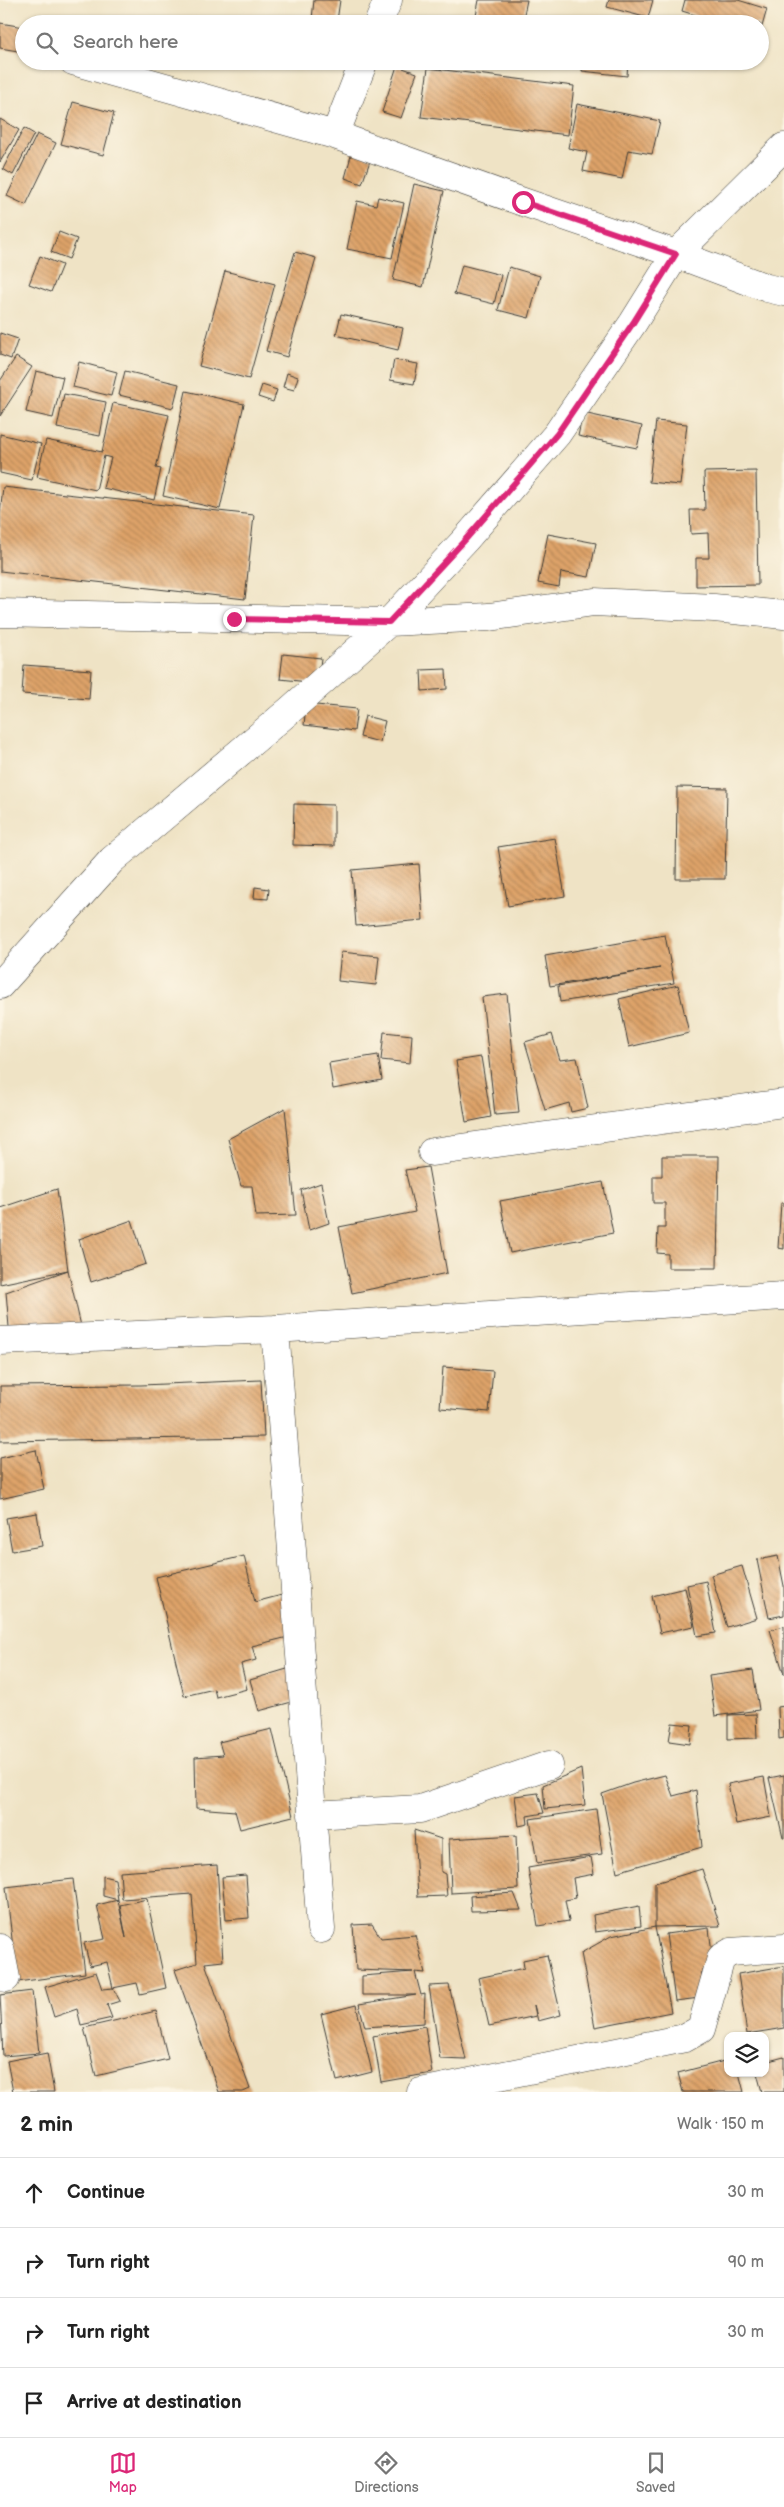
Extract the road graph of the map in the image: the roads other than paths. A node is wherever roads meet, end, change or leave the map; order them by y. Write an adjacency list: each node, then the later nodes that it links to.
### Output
1 (388, 0): 2 (street)
2 (382, 15)
3 (105, 70): 5 (street)
4 (361, 70): 5 (street)
5 (336, 135): 7 (street)
6 (784, 147): 7 (street)
7 (676, 254): 8 (street); 11 (street)
8 (784, 292)
9 (0, 613): 11 (street)
10 (784, 615): 11 (street)
11 (389, 622): 12 (street)
12 (0, 985)
13 (784, 1102): 14 (street)
14 (432, 1152)
15 (784, 1296): 16 (street)
16 (275, 1329): 17 (street); 19 (street)
17 (0, 1341)
18 (548, 1765): 19 (street)
19 (312, 1814): 20 (street)
20 (321, 1929)
21 (0, 1948): 23 (street)
22 (784, 1948): 24 (street)
23 (6, 1978)
24 (421, 2092)

